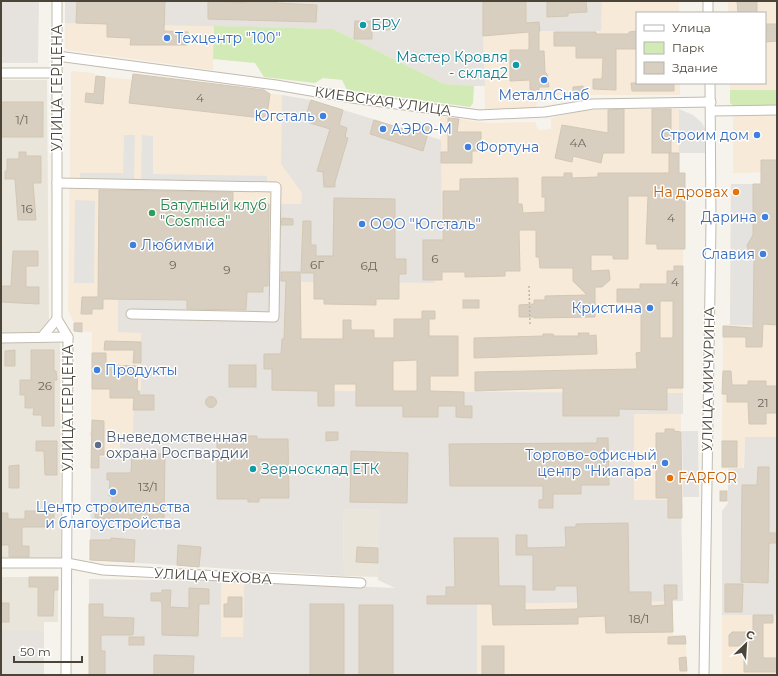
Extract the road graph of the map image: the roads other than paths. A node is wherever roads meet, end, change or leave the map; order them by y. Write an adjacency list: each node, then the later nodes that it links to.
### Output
1 (57, 1): 4 (street, УЛИЦА ГЕРЦЕНА)
2 (708, 1): 3 (street)
3 (708, 12)
4 (57, 56): 6 (street, УЛИЦА ГЕРЦЕНА); 8 (street, КИЕВСКАЯ УЛИЦА)
5 (1, 73): 6 (street)
6 (57, 73): 10 (street, УЛИЦА ГЕРЦЕНА)
7 (710, 84): 8 (street, УЛИЦА МИЧУРИНА)
8 (711, 107): 9 (street, КИЕВСКАЯ УЛИЦА); 20 (street, УЛИЦА МИЧУРИНА)
9 (777, 110)
10 (58, 183): 11 (street); 12 (street, УЛИЦА ГЕРЦЕНА)
11 (131, 314)
12 (57, 319): 13 (street); 14 (street, УЛИЦА ГЕРЦЕНА)
13 (42, 337): 14 (street); 15 (street)
14 (68, 337): 17 (street, УЛИЦА ГЕРЦЕНА)
15 (1, 338)
16 (1, 563): 17 (street, УЛИЦА ЧЕХОВА)
17 (66, 563): 18 (street, УЛИЦА ЧЕХОВА); 19 (street, УЛИЦА ГЕРЦЕНА)
18 (361, 583)
19 (66, 675)
20 (704, 675)

